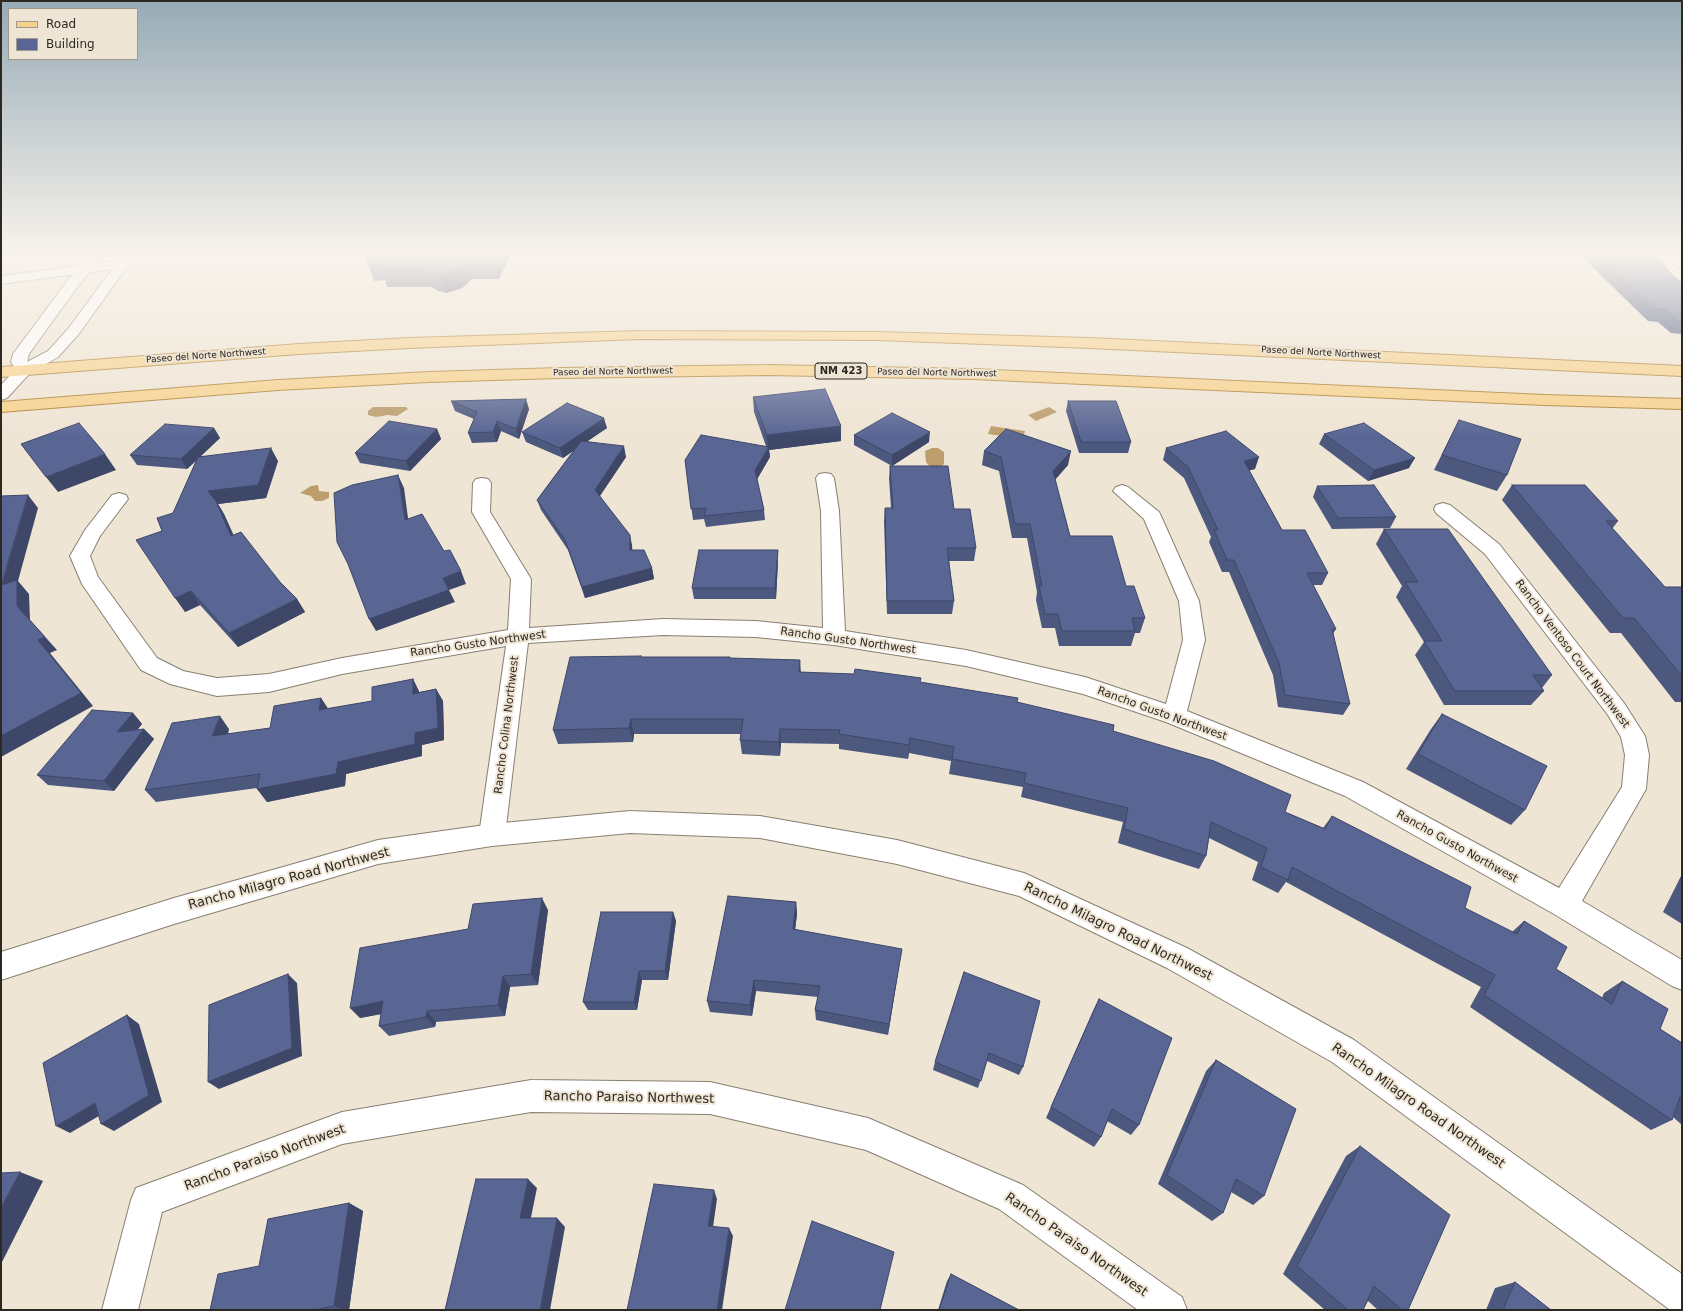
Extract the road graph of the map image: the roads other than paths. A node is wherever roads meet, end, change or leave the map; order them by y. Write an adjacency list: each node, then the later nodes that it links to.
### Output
1 (50, 314): 3 (street)
2 (86, 314): 3 (street)
3 (24, 370): 4 (main road, Paseo del Norte Northwest); 5 (main road, Paseo del Norte Northwest); 6 (street)
4 (1682, 371)
5 (1, 372)
6 (1, 395)
7 (1544, 400): 8 (main road, Paseo del Norte Northwest / NM 423); 9 (main road, Paseo del Norte Northwest / NM 423); 10 (main road)
8 (1682, 404)
9 (1, 407)
10 (1682, 413)
11 (825, 478): 17 (street)
12 (482, 483): 16 (street, Rancho Colina Northwest)
13 (1122, 491): 18 (street)
14 (119, 499): 16 (street, Rancho Gusto Northwest)
15 (1443, 508): 20 (street, Rancho Ventoso Court Northwest)
16 (518, 636): 17 (street, Rancho Gusto Northwest); 19 (street, Rancho Colina Northwest)
17 (834, 637): 18 (street, Rancho Gusto Northwest)
18 (1174, 716): 20 (street, Rancho Gusto Northwest)
19 (492, 835): 21 (street, Rancho Milagro Road Northwest); 23 (street, Rancho Milagro Road Northwest)
20 (1564, 905): 22 (street, Rancho Gusto Northwest)
21 (1, 966)
22 (1682, 976)
23 (1682, 1296)
24 (120, 1310): 25 (street, Rancho Paraiso Northwest)
25 (1169, 1310)

